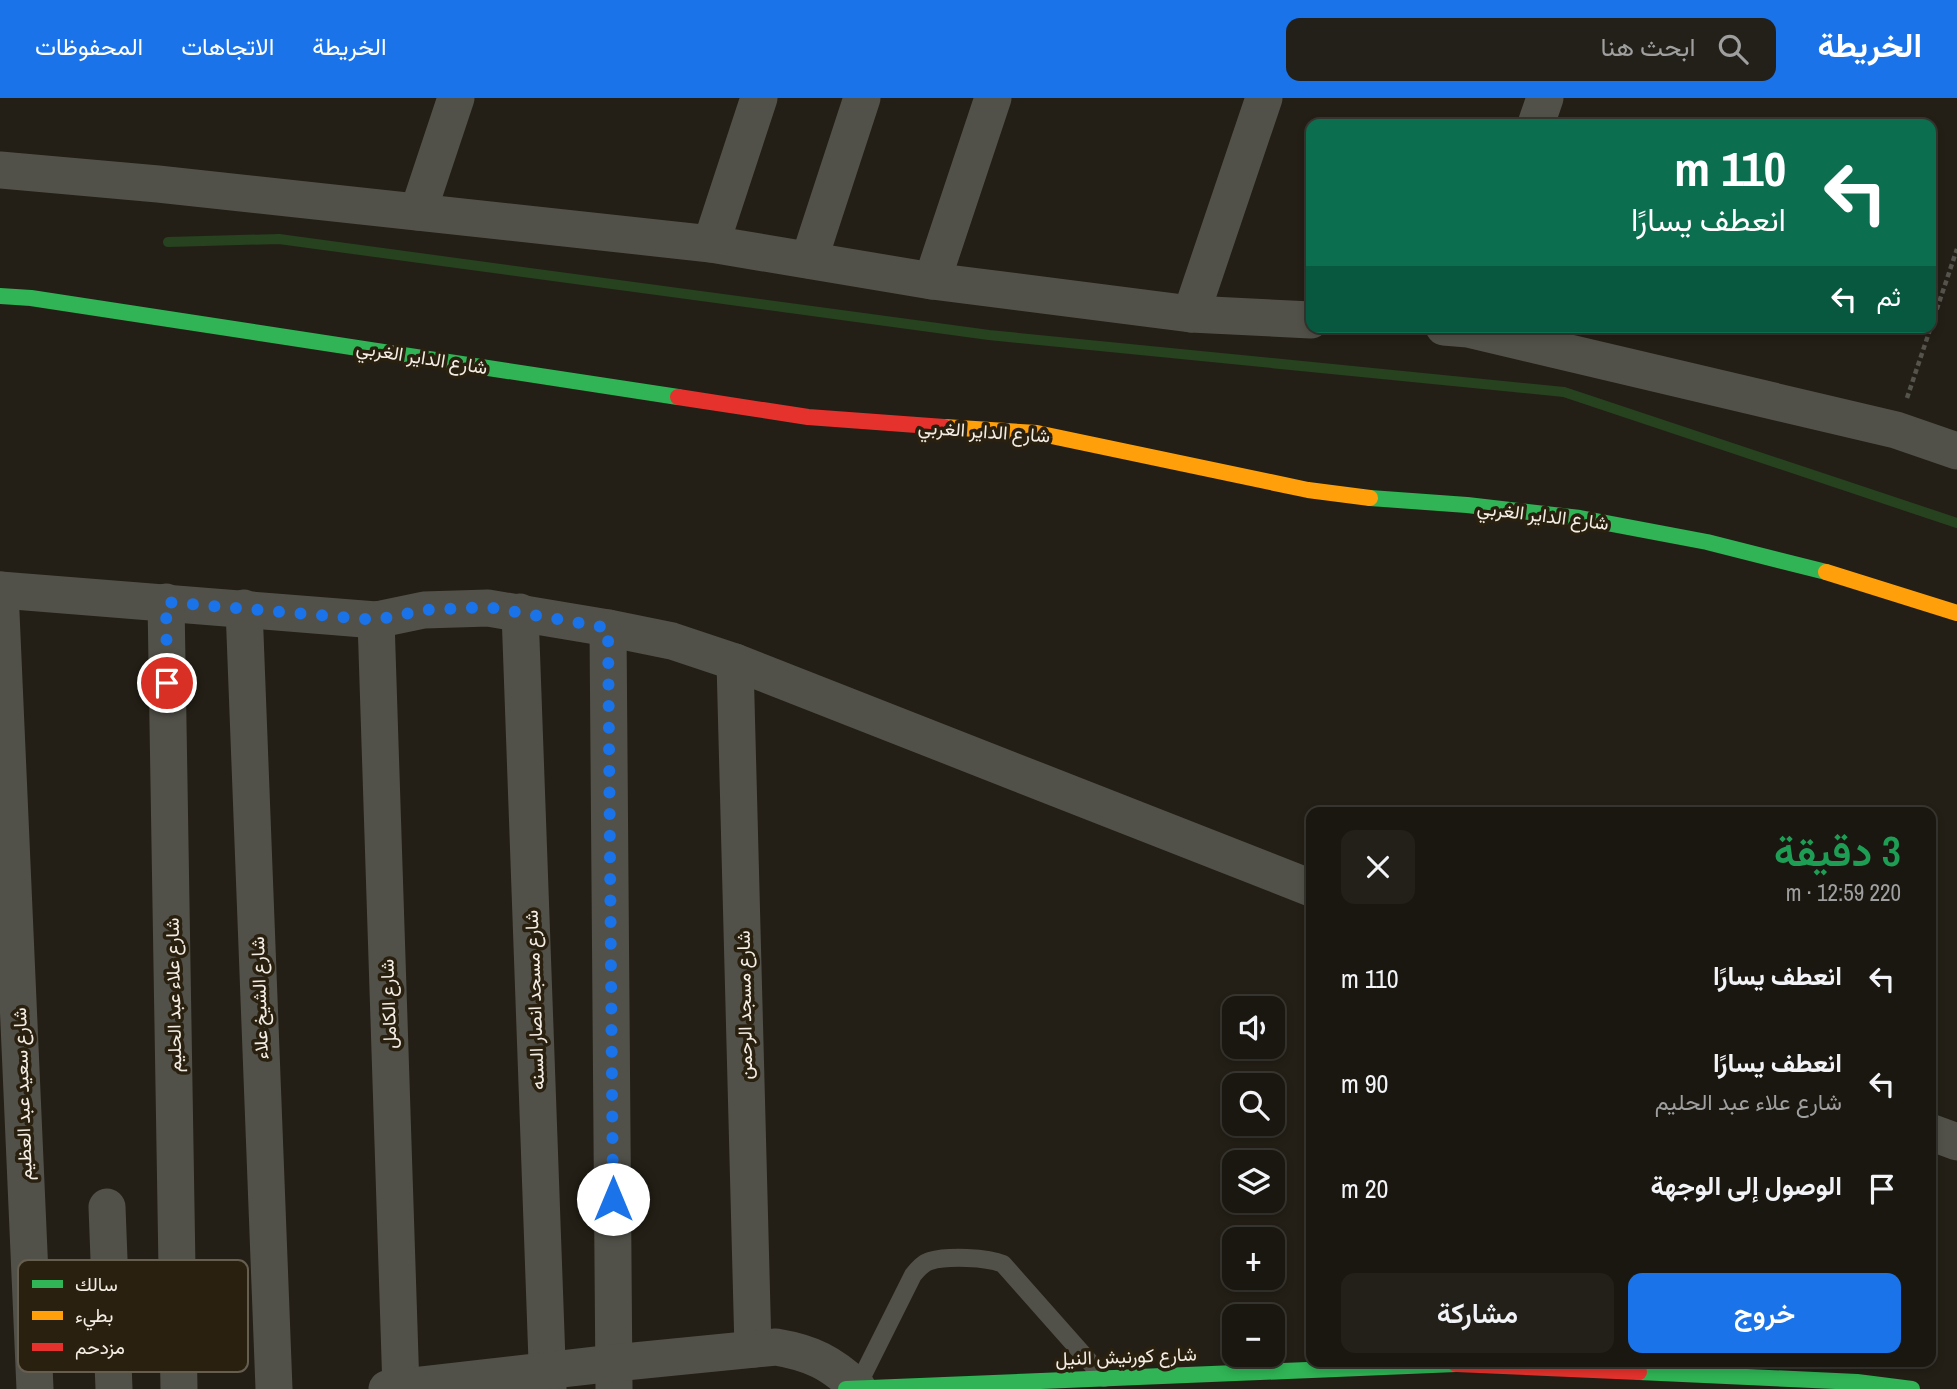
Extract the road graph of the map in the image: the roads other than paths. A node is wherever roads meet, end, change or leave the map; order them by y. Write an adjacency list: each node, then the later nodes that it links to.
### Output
1 (456, 98): 9 (street)
2 (759, 98): 10 (street)
3 (862, 98): 11 (street)
4 (993, 98): 12 (street)
5 (1264, 98): 14 (street)
6 (1545, 98): 7 (street)
7 (1538, 119)
8 (0, 170): 9 (street)
9 (418, 212): 10 (street)
10 (711, 244): 11 (street)
11 (809, 260): 12 (street)
12 (932, 281): 14 (street)
13 (0, 296): 22 (main road, شارع الداير الغربي)
14 (1191, 314): 15 (street)
15 (1306, 320)
16 (1481, 333): 17 (street)
17 (1957, 451)
18 (0, 590): 19 (street); 27 (street, شارع سعيد عبد العظيم)
19 (166, 602): 20 (street); 33 (street, شارع علاء عبد الحليم)
20 (244, 608): 23 (street); 42 (street, شارع الشيخ علاء)
21 (520, 612): 23 (street); 24 (street); 39 (street, شارع مسجد انصار السنه)
22 (1957, 613)
23 (376, 620): 40 (street, شارع الكامل)
24 (608, 628): 25 (street); 37 (street)
25 (736, 662): 26 (street); 34 (street, شارع مسجد الرحمن)
26 (1306, 886)
27 (10, 1053): 31 (street, شارع سعيد عبد العظيم)
28 (1936, 1134): 29 (street)
29 (1957, 1142)
30 (107, 1207): 32 (street)
31 (25, 1260)
32 (109, 1260)
33 (177, 1260)
34 (753, 1349): 37 (street); 41 (street)
35 (1384, 1367): 38 (main road, شارع كورنيش النيل)
36 (1527, 1367): 43 (main road, شارع كورنيش النيل)
37 (614, 1376): 39 (street)
38 (1104, 1378): 41 (main road, شارع كورنيش النيل); 41 (lane)
39 (547, 1380): 40 (street)
40 (396, 1388)
41 (852, 1388)
42 (274, 1389)
43 (1912, 1389)

